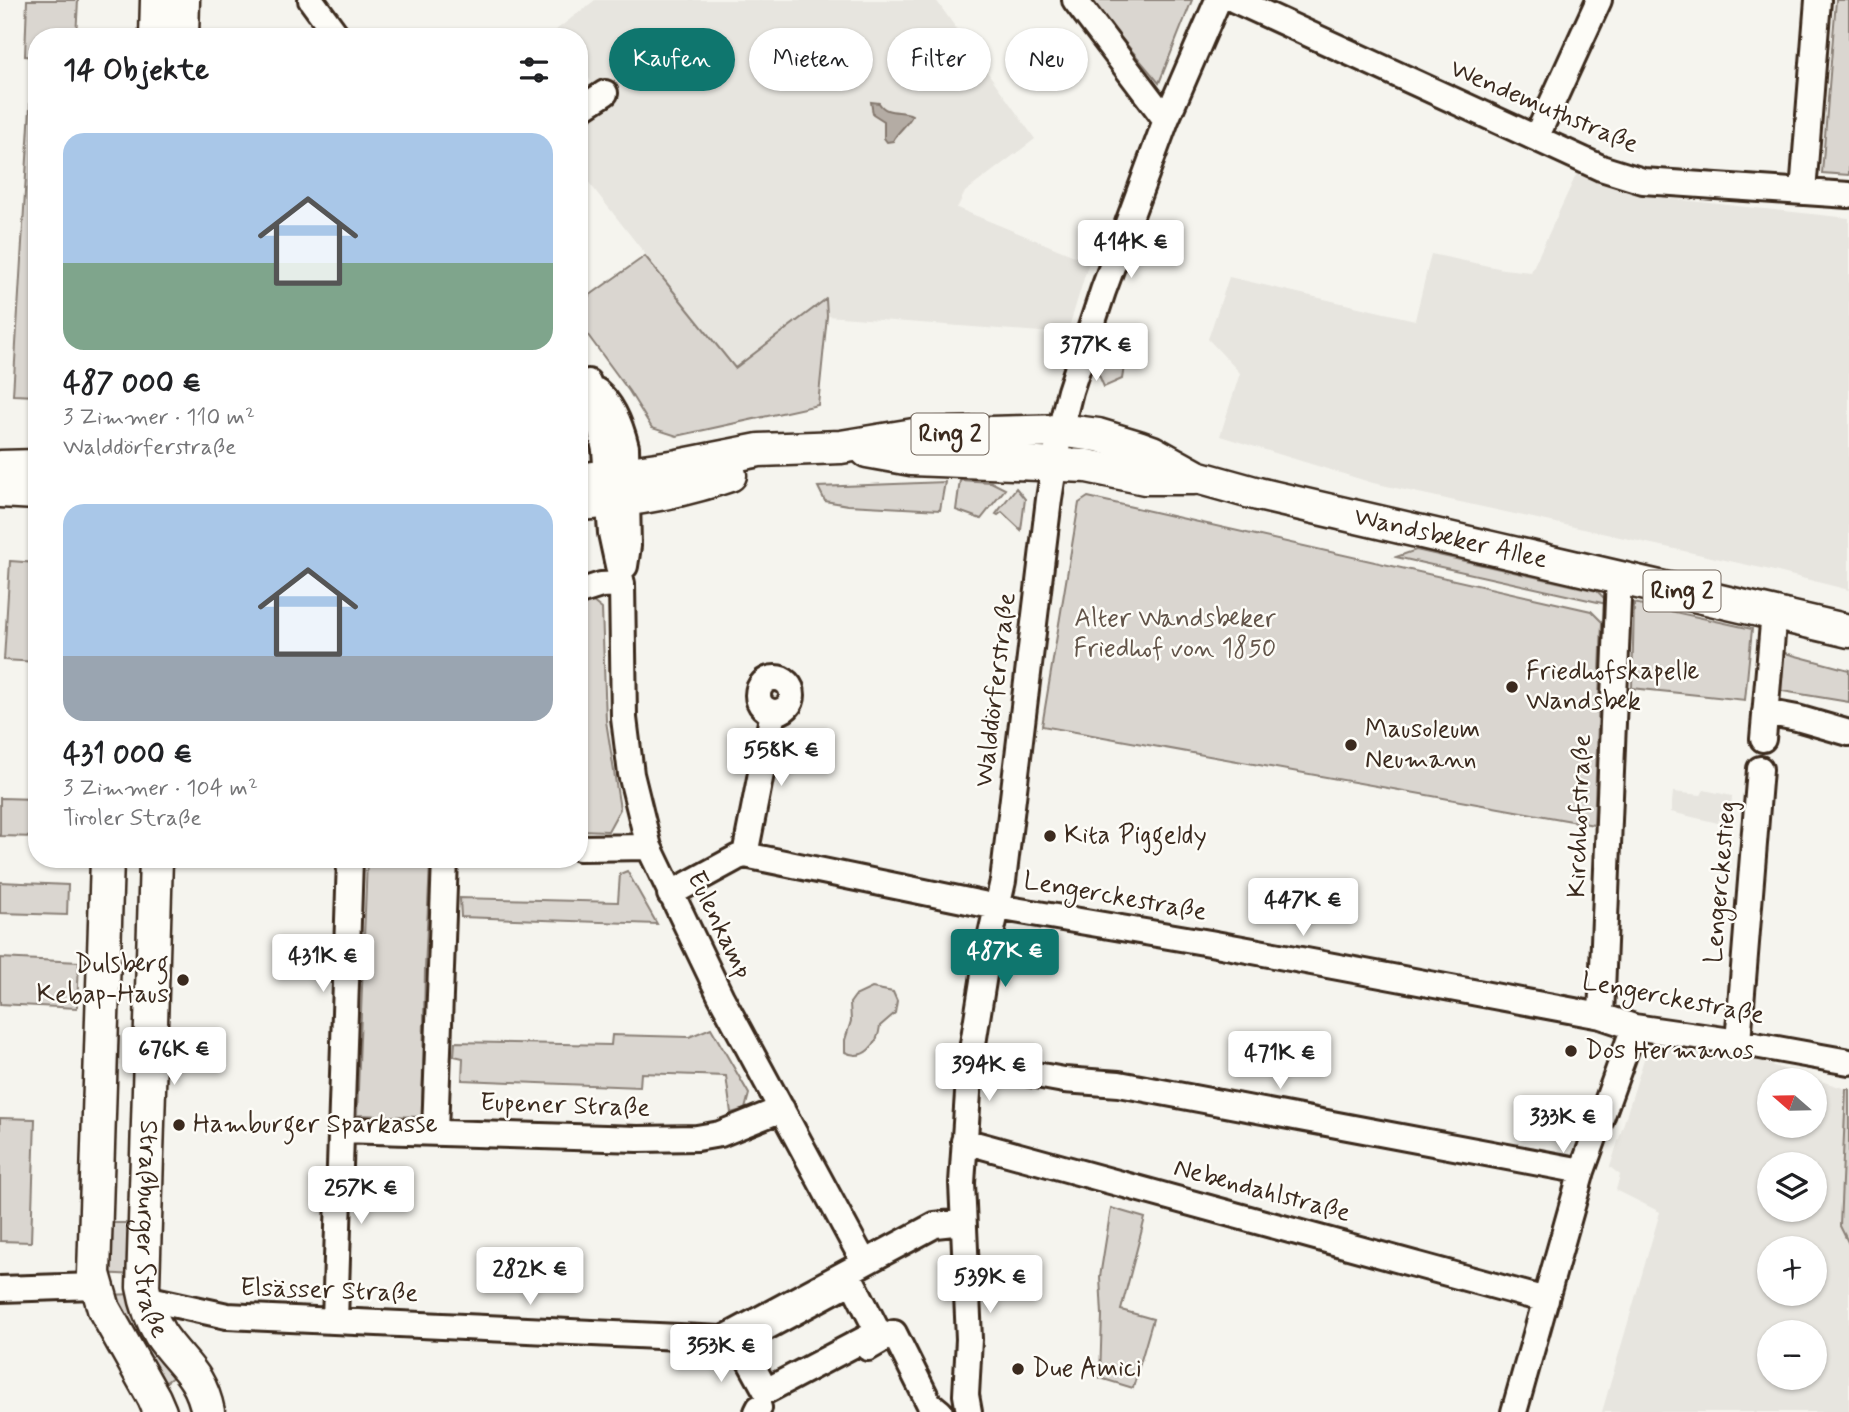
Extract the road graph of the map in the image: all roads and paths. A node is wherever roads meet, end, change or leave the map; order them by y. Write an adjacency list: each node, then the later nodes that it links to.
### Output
1 (157, 0): 9 (main road)
2 (183, 0): 10 (main road)
3 (312, 0): 11 (street)
4 (1075, 0): 14 (street)
5 (1218, 0): 14 (street, Walddörferstraße)
6 (1235, 0): 15 (street, Wendemuthstraße)
7 (1599, 0): 15 (street)
8 (1818, 0): 16 (street)
9 (156, 28)
10 (182, 28)
11 (332, 28)
12 (605, 93): 13 (street)
13 (588, 104)
14 (1166, 120): 19 (street, Walddörferstraße)
15 (1536, 138): 16 (street, Wendemuthstraße)
16 (1803, 192): 17 (street, Wendemuthstraße)
17 (1849, 195)
18 (588, 381): 25 (street, Eulenkamp)
19 (1060, 431): 20 (main road, Ring 2); 21 (street, Walddörferstraße); 24 (main road, Wandsbeker Allee / Ring 2)
20 (841, 447): 21 (main road, Ring 2); 25 (main road, Ring 2)
21 (1054, 464): 24 (main road, Ring 2); 46 (street, Walddörferstraße)
22 (28, 466): 23 (main road)
23 (0, 467)
24 (1197, 478): 28 (main road, Wandsbeker Allee / Ring 2)
25 (605, 490): 29 (street, Eulenkamp)
26 (0, 491): 27 (main road)
27 (28, 493)
28 (1619, 576): 31 (main road, Wandsbeker Allee / Ring 2); 47 (street, Kirchhofstraße)
29 (622, 584): 30 (street); 38 (street, Eulenkamp)
30 (588, 589)
31 (1774, 612): 32 (main road, Wandsbeker Allee / Ring 2); 34 (street)
32 (1849, 631)
33 (773, 712): 40 (street)
34 (1765, 712): 35 (street); 36 (street)
35 (1849, 733)
36 (1763, 739)
37 (1760, 769): 49 (street, Lengerckestieg)
38 (649, 847): 39 (street); 45 (street, Eulenkamp)
39 (588, 848)
40 (745, 856): 45 (street); 46 (street, Lengerckestraße)
41 (107, 868): 59 (main road, Straßburger Straße)
42 (156, 868): 61 (main road, Straßburger Straße)
43 (350, 868): 53 (street)
44 (445, 868): 54 (street)
45 (670, 894): 52 (street, Eulenkamp)
46 (997, 907): 47 (street, Lengerckestraße); 51 (street, Walddörferstraße)
47 (1601, 1016): 48 (street, Lengerckestraße)
48 (1634, 1027): 49 (street, Lengerckestraße); 56 (street)
49 (1738, 1042): 50 (street, Lengerckestraße)
50 (1848, 1062)
51 (970, 1063): 55 (street, Walddörferstraße); 56 (street)
52 (782, 1110): 54 (street, Eupener Straße); 58 (street, Eulenkamp)
53 (341, 1130): 54 (street, Eupener Straße); 63 (street)
54 (435, 1132)
55 (964, 1140): 57 (street, Walddörferstraße); 62 (street, Nebendahlstraße)
56 (1582, 1171): 62 (street)
57 (963, 1222): 58 (street); 70 (street, Walddörferstraße)
58 (864, 1262): 65 (street)
59 (96, 1286): 60 (street); 67 (main road, Straßburger Straße)
60 (0, 1289)
61 (145, 1298): 63 (street, Elsässer Straße); 68 (main road, Straßburger Straße)
62 (1546, 1300): 71 (street)
63 (335, 1320): 65 (street, Elsässer Straße)
64 (886, 1332): 64 (street); 66 (street); 69 (street)
65 (723, 1339): 66 (street)
66 (758, 1410)
67 (160, 1412)
68 (208, 1412)
69 (940, 1412)
70 (969, 1412)
71 (1514, 1412)

